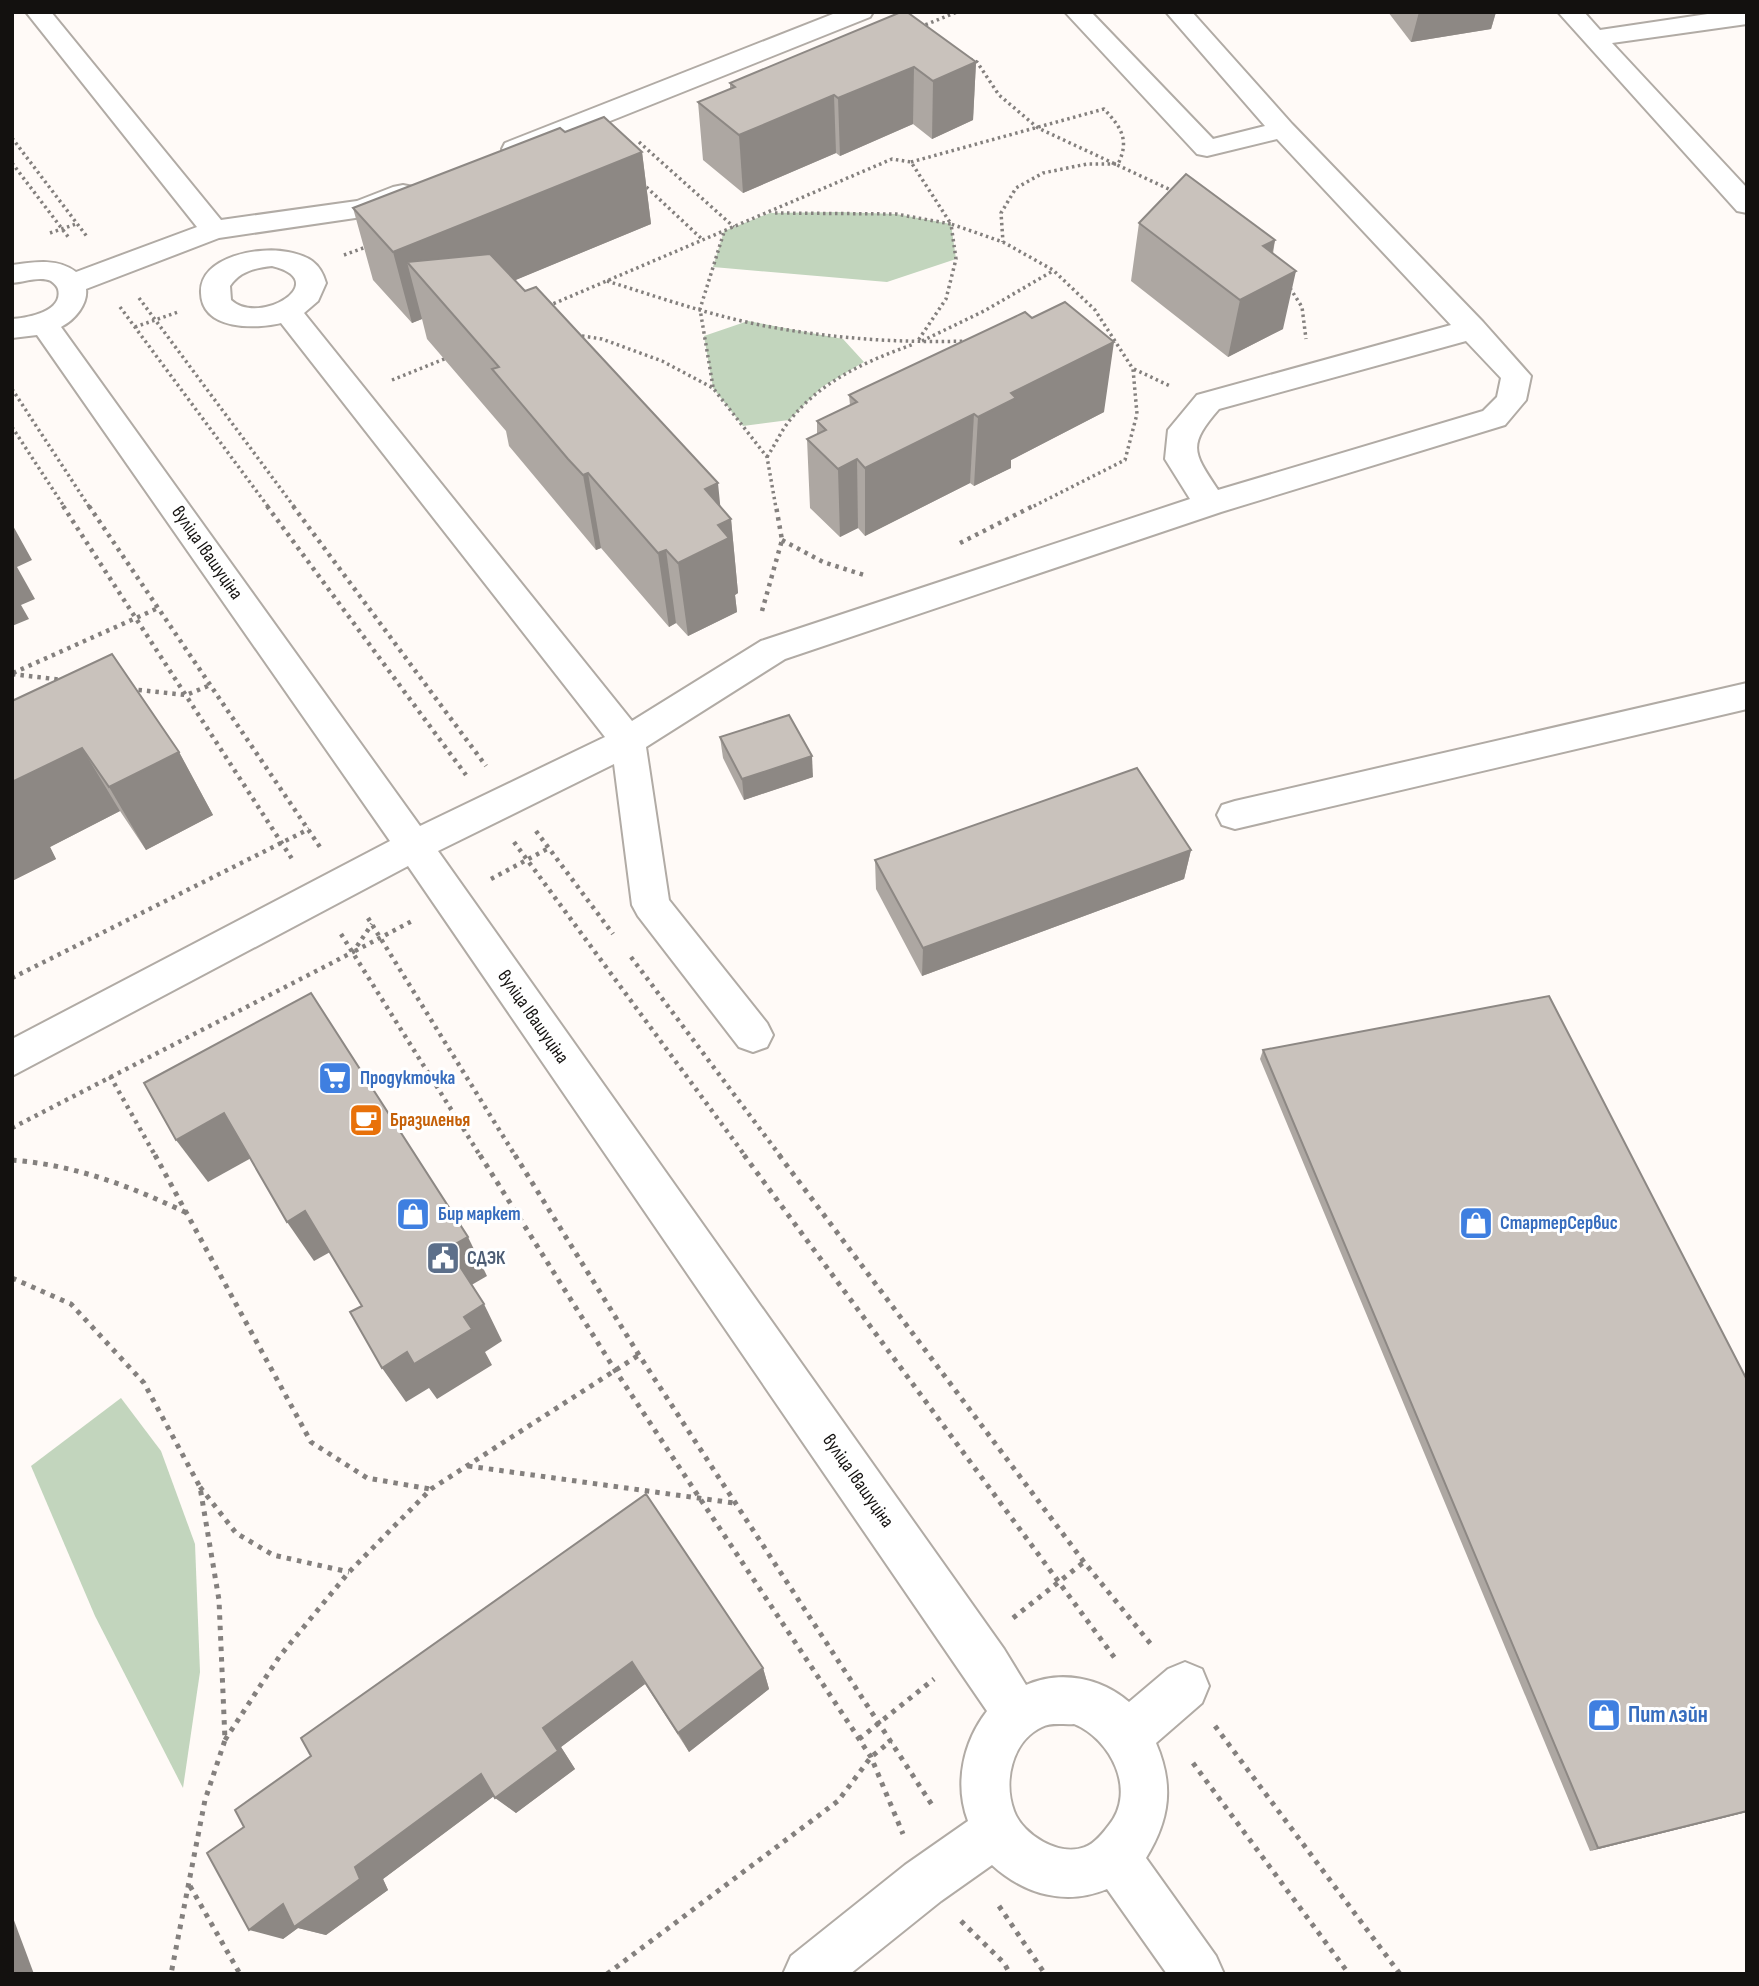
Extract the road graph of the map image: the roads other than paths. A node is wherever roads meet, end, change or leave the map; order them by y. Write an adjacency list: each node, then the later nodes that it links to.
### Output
1 (38, 12): 12 (street)
2 (861, 12): 9 (street)
3 (1077, 12): 8 (street)
4 (1178, 12): 8 (street)
5 (1570, 12): 7 (street)
6 (1747, 16): 7 (street)
7 (1594, 38): 11 (street)
8 (1283, 130): 17 (street)
9 (490, 159)
10 (426, 184): 12 (street)
11 (1747, 205)
12 (214, 230): 14 (street)
13 (12, 274): 14 (street)
14 (95, 276): 16 (street)
15 (288, 312): 20 (street)
16 (28, 326): 22 (street, вуліца Івашуціна)
17 (1473, 329): 18 (street); 18 (street)
18 (1210, 504): 20 (street)
19 (1747, 696): 21 (street)
20 (628, 741): 22 (street); 23 (street)
21 (1236, 814)
22 (414, 846): 24 (street); 25 (street, вуліца Івашуціна)
23 (754, 1035)
24 (12, 1059)
25 (1016, 1714): 26 (street); 27 (street)
26 (980, 1842): 27 (street); 28 (street)
27 (1115, 1857): 29 (street)
28 (809, 1974)
29 (1198, 1974)

